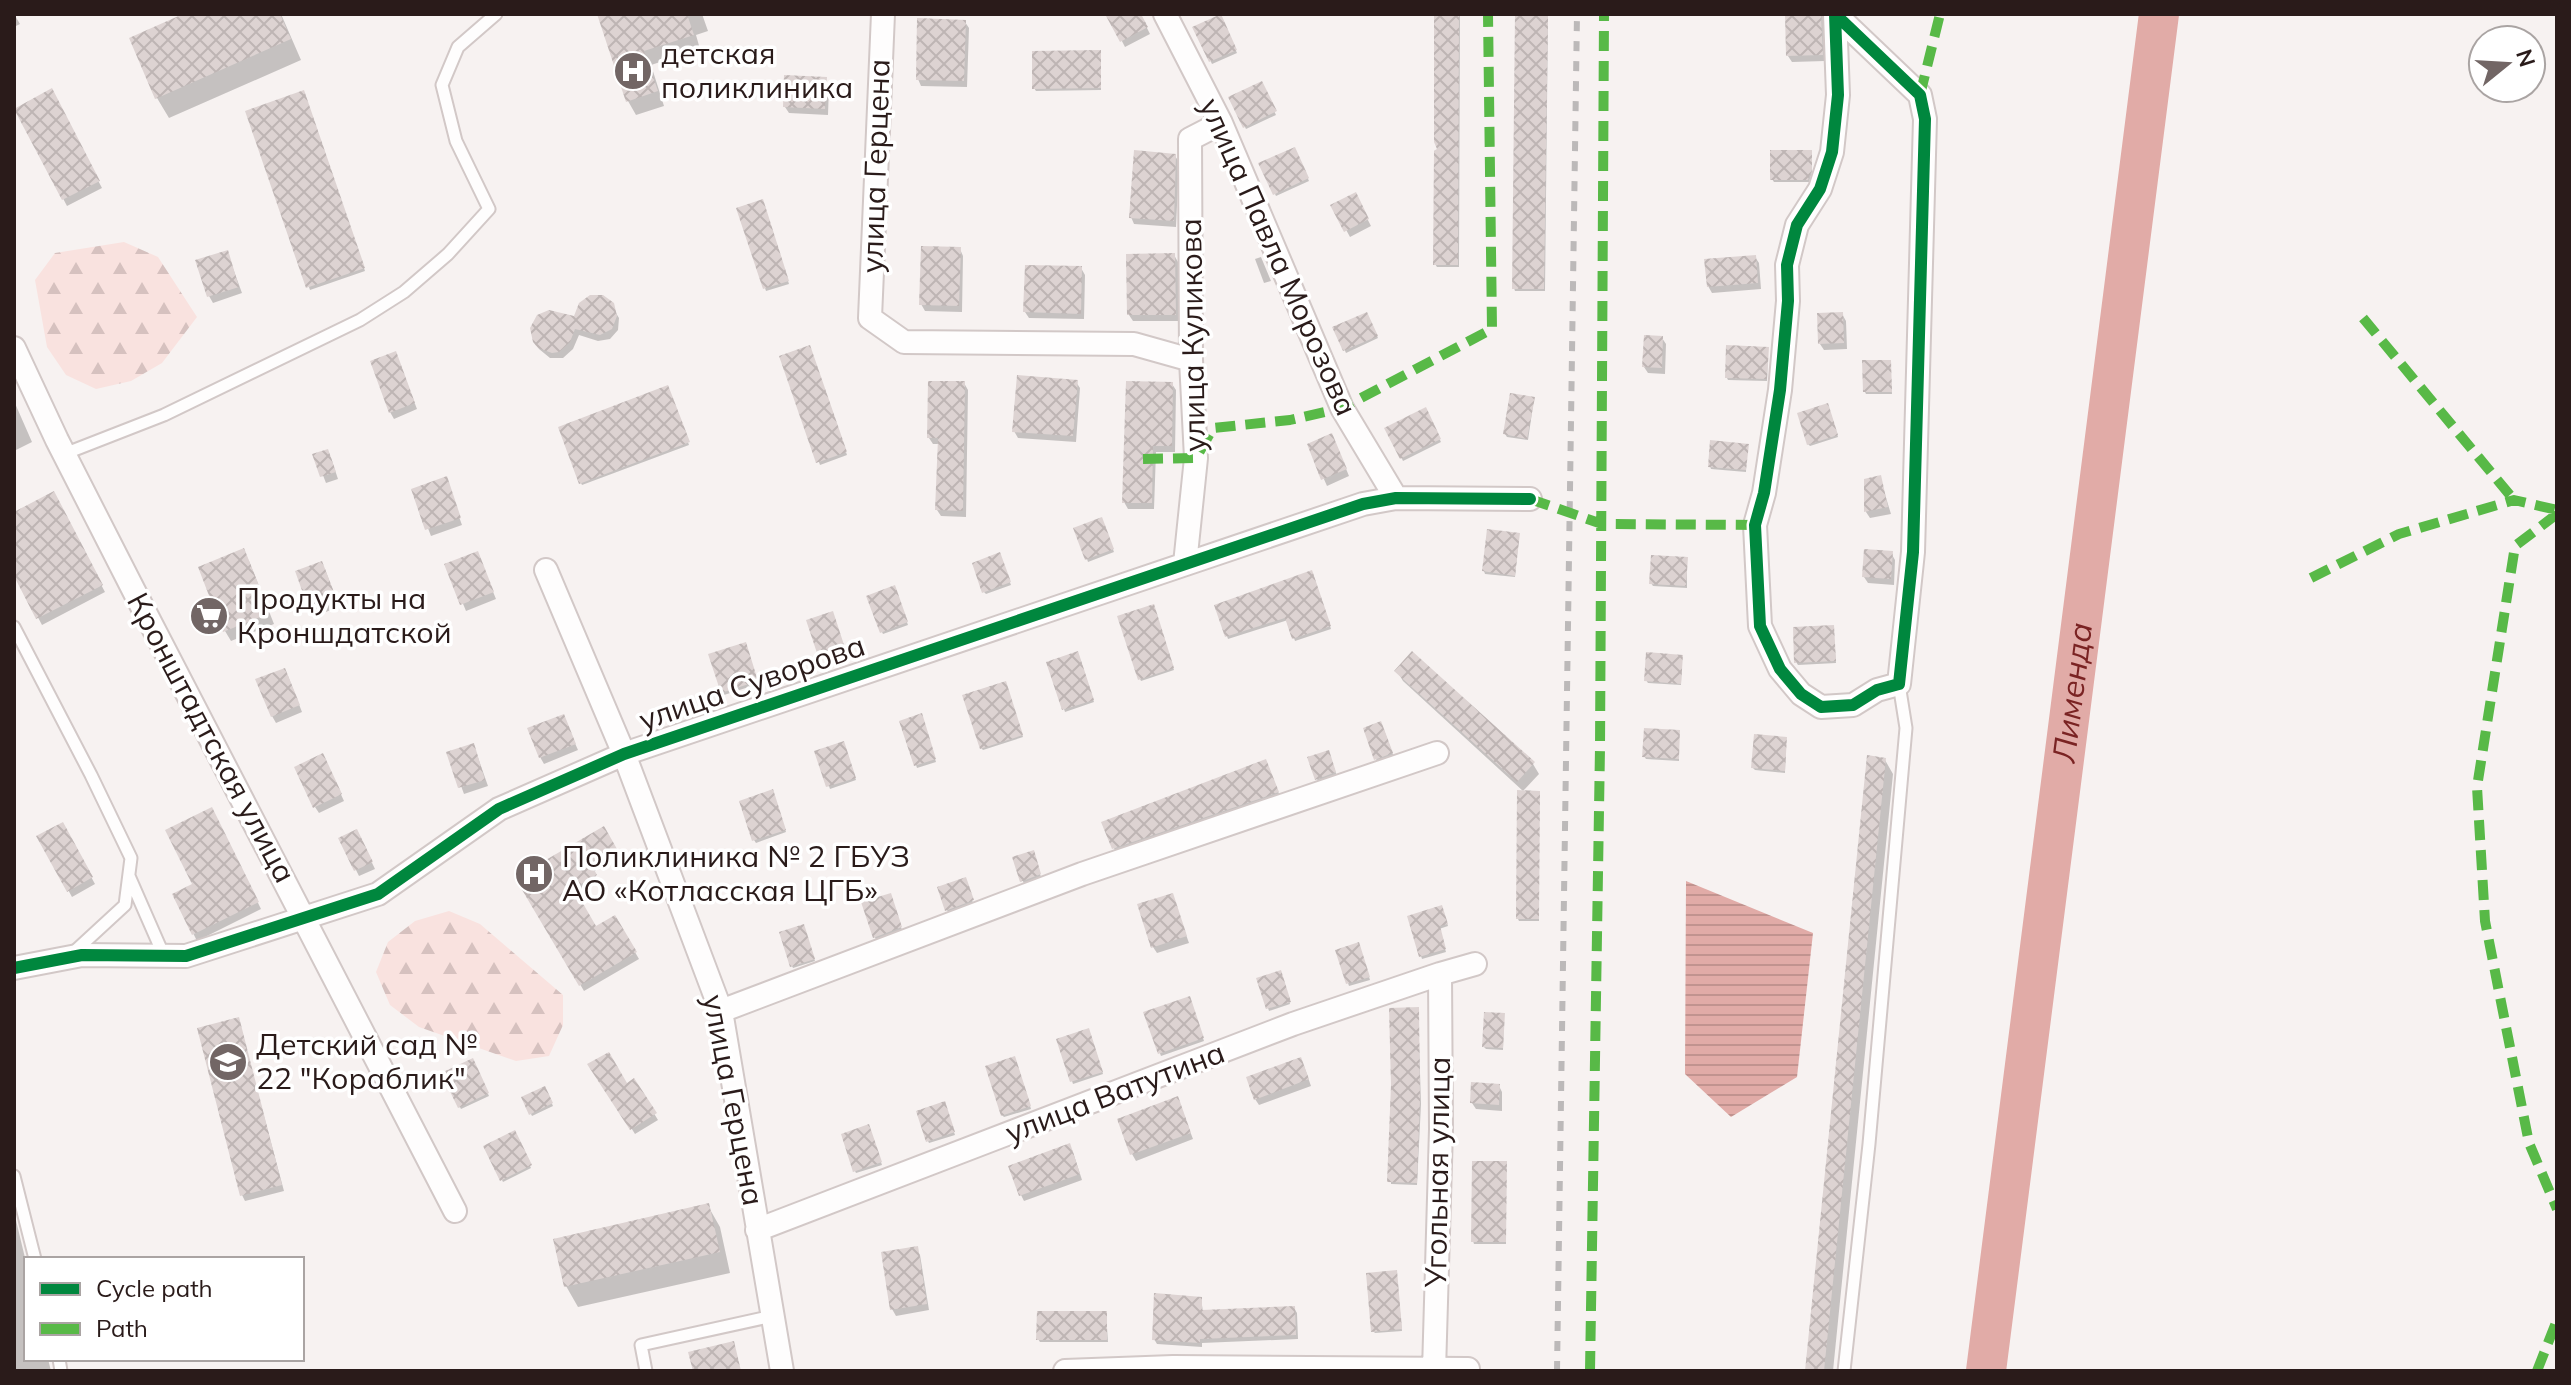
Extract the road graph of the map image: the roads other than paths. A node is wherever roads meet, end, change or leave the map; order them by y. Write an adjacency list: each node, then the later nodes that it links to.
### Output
1 (496, 14): 8 (lane)
2 (883, 14): 7 (street, улица Герцена)
3 (1165, 14): 5 (street, улица Павла Морозова)
4 (1835, 14): 14 (street); 14 (street)
5 (1221, 123): 7 (street, улица Куликова); 9 (street, улица Павла Морозова)
6 (14, 348): 8 (street, Кронштадтская улица)
7 (1191, 360): 11 (street, улица Куликова)
8 (64, 454): 18 (street, Кронштадтская улица)
9 (1396, 498): 10 (street, улица Суворова); 11 (street, улица Суворова)
10 (1530, 499)
11 (1185, 564): 16 (street, улица Суворова)
12 (546, 570): 16 (street, улица Герцена)
13 (14, 627): 17 (lane)
14 (1899, 684): 35 (lane)
15 (1437, 753): 24 (street)
16 (624, 754): 18 (street, улица Суворова); 24 (street, улица Герцена)
17 (129, 876): 19 (lane); 20 (lane)
18 (305, 918): 19 (street, улица Суворова); 26 (street, Кронштадтская улица)
19 (164, 956): 20 (street, улица Суворова)
20 (68, 957): 22 (street, улица Суворова)
21 (1475, 964): 23 (street, улица Ватутина)
22 (14, 968)
23 (1440, 974): 27 (street, улица Ватутина); 31 (street, Угольная улица)
24 (721, 1011): 27 (street, улица Герцена)
25 (14, 1176): 28 (lane)
26 (455, 1211)
27 (757, 1230): 29 (street, улица Герцена)
28 (34, 1257)
29 (773, 1316): 32 (lane); 33 (street, улица Герцена)
30 (1468, 1369): 31 (street)
31 (1434, 1370): 34 (street)
32 (646, 1371)
33 (782, 1371)
34 (1065, 1371)
35 (1844, 1371)

